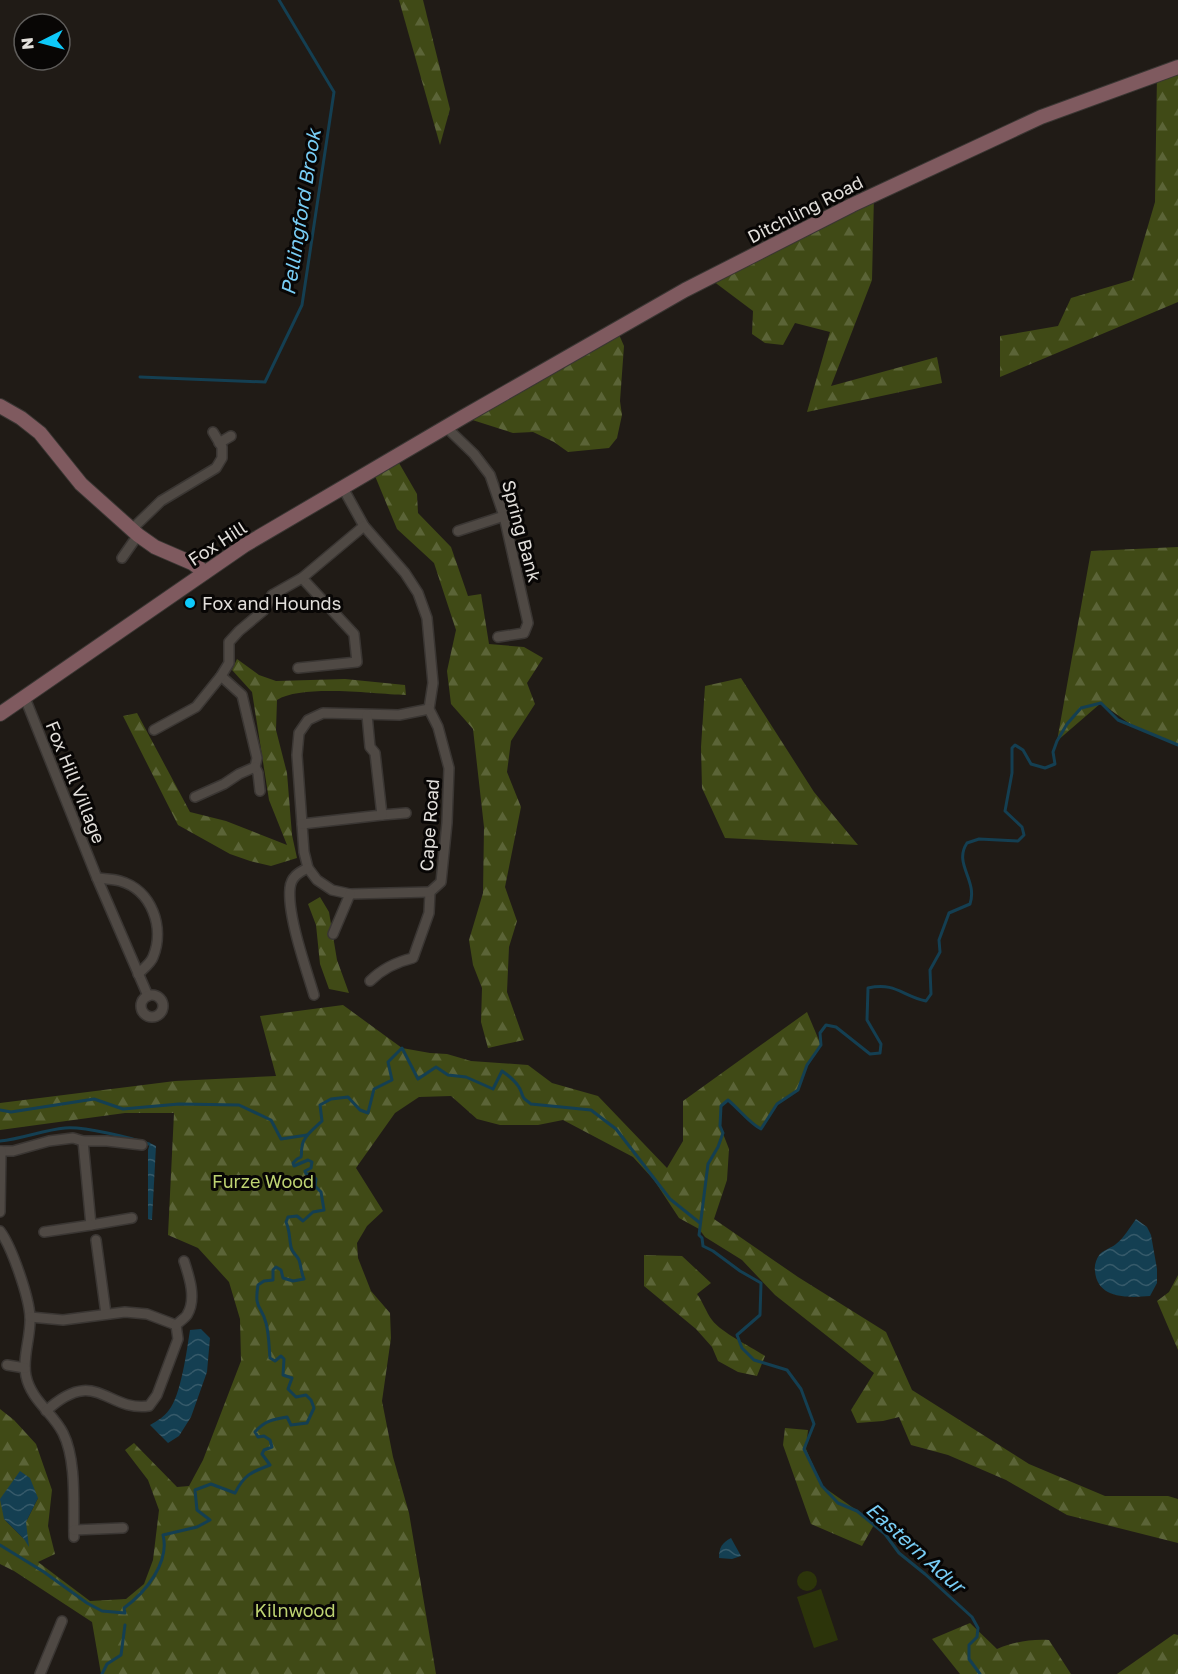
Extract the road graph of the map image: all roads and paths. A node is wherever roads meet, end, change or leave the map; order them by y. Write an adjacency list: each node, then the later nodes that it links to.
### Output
1 (1178, 67): 3 (main road, Ditchling Road)
2 (0, 406): 12 (main road)
3 (463, 417): 4 (main road, Fox Hill)
4 (446, 427): 8 (main road, Fox Hill); 9 (street, Spring Bank)
5 (213, 432): 7 (street)
6 (231, 436): 7 (street)
7 (219, 442): 12 (street)
8 (343, 488): 10 (street, Cape Road); 14 (main road, Fox Hill)
9 (504, 516): 11 (street); 16 (street, Spring Bank)
10 (364, 526): 15 (street); 20 (street, Cape Road)
11 (458, 531)
12 (134, 533): 13 (street); 14 (main road)
13 (122, 558)
14 (205, 572): 19 (main road, Fox Hill)
15 (302, 578): 17 (street); 18 (street)
16 (498, 637)
17 (298, 668)
18 (221, 676): 23 (street); 24 (street)
19 (25, 698): 21 (main road, Fox Hill); 31 (street, Fox Hill Village)
20 (429, 709): 22 (street); 32 (street, Cape Road)
21 (0, 714)
22 (367, 715): 28 (street); 29 (street)
23 (154, 730)
24 (255, 767): 25 (street); 26 (street)
25 (260, 791)
26 (195, 797)
27 (406, 813): 28 (street)
28 (382, 815): 29 (street)
29 (302, 824): 30 (street)
30 (308, 868): 33 (street); 37 (street)
31 (97, 878): 35 (street, Fox Hill Village); 35 (street)
32 (430, 892): 33 (street); 36 (street, Cape Road)
33 (350, 894): 34 (street)
34 (333, 934)
35 (138, 974): 38 (street, Fox Hill Village)
36 (370, 981)
37 (314, 995)
38 (148, 996)
39 (83, 1141): 40 (street); 41 (street); 44 (street)
40 (142, 1145)
41 (1, 1151): 42 (street)
42 (0, 1212)
43 (132, 1218): 44 (street)
44 (91, 1225): 46 (street)
45 (0, 1231): 50 (street)
46 (44, 1232)
47 (96, 1240): 49 (street)
48 (184, 1261): 51 (street)
49 (106, 1314): 50 (street); 51 (street)
50 (30, 1317): 53 (street)
51 (176, 1324): 54 (street)
52 (7, 1365): 53 (street)
53 (25, 1368): 54 (street)
54 (46, 1411): 55 (street)
55 (123, 1528)
56 (62, 1621): 57 (street)
57 (40, 1674)

